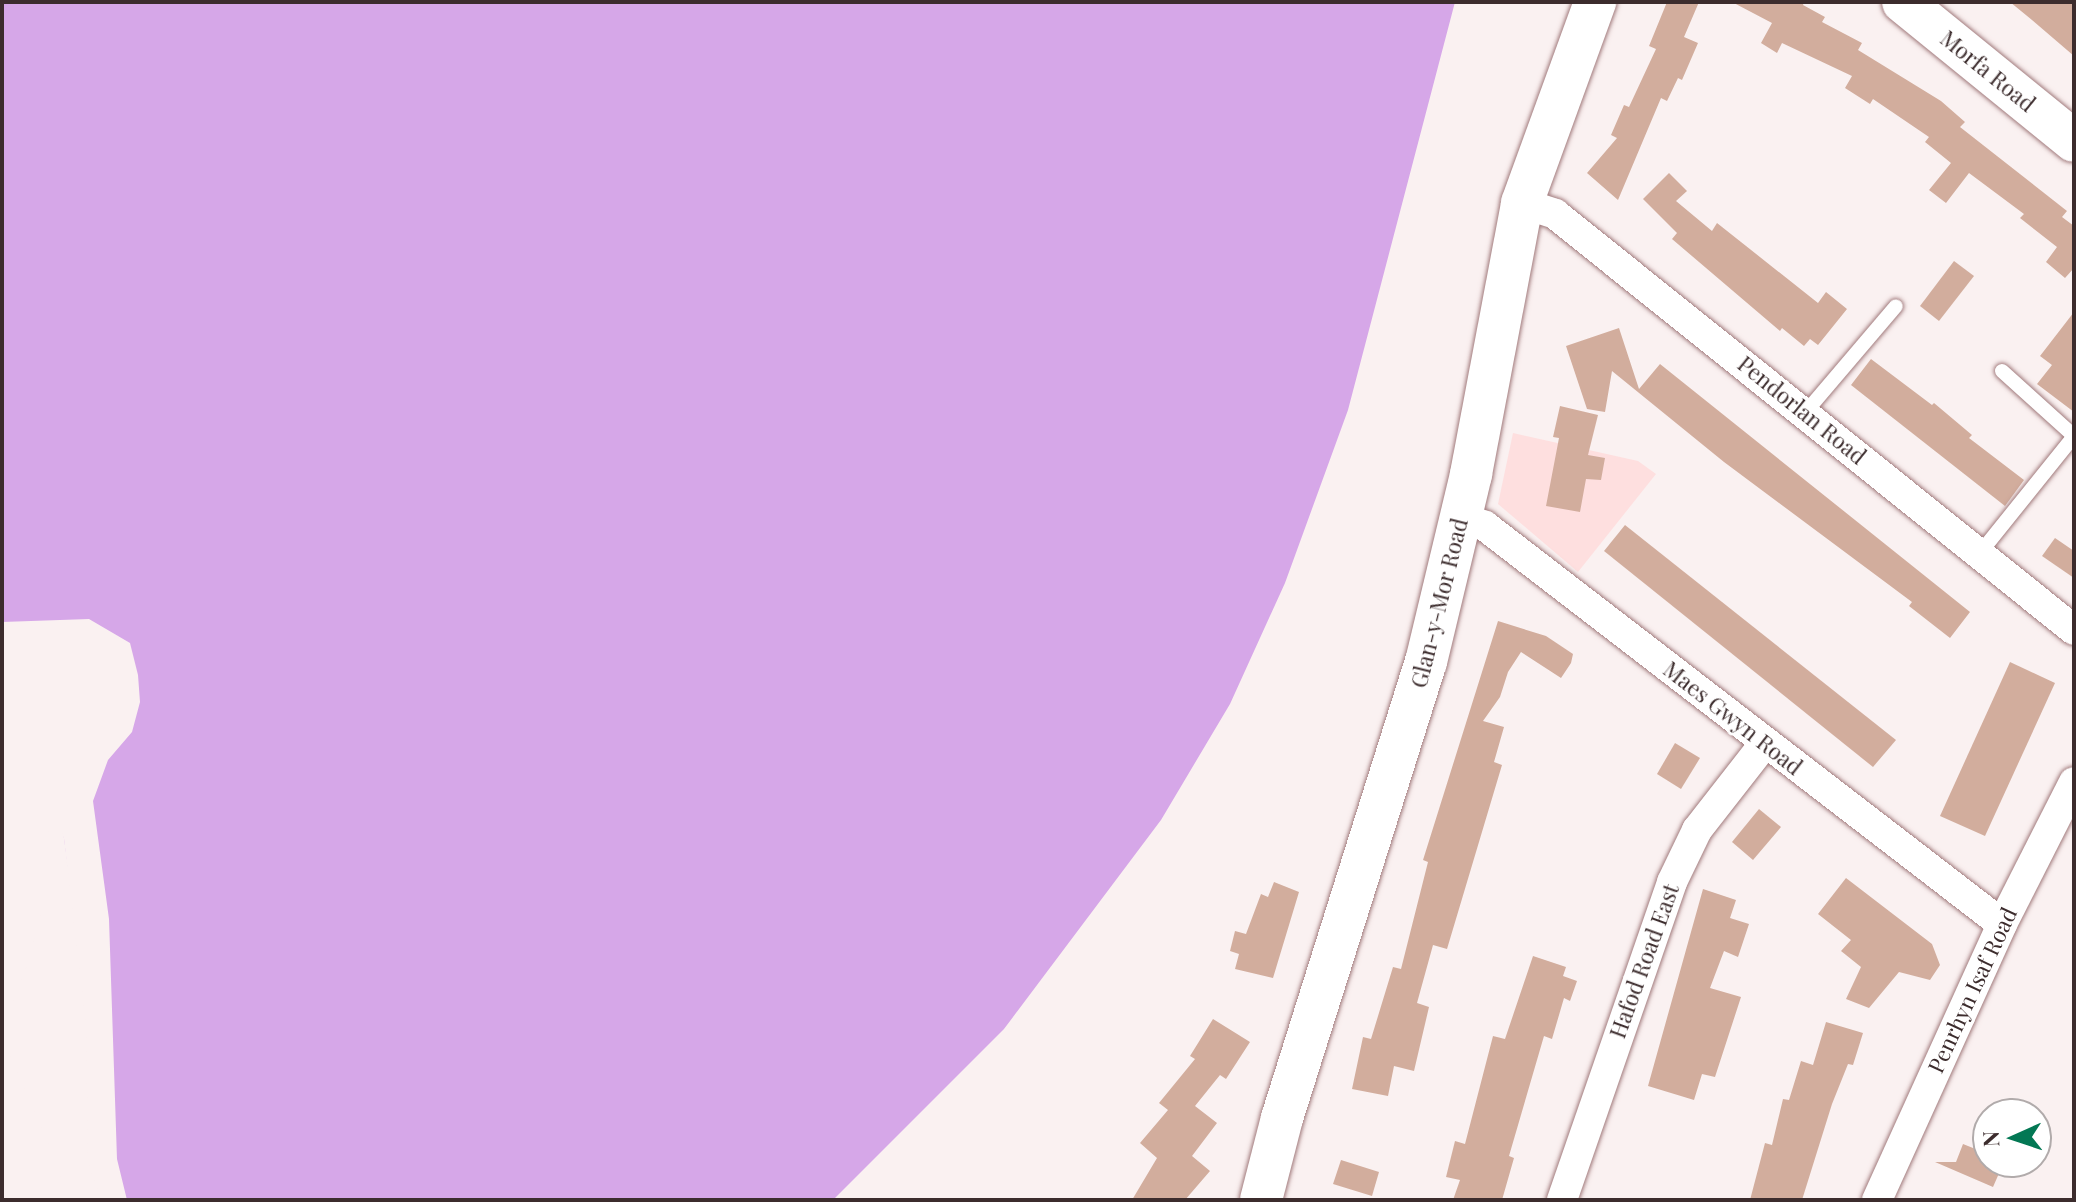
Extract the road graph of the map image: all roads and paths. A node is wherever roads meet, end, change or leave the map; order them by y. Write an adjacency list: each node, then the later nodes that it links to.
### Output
1 (1595, 2): 4 (street, Glan-y-Mor Road)
2 (1903, 2): 3 (street, Morfa Road)
3 (2074, 141)
4 (1522, 203): 7 (street, Pendorlan Road); 9 (street, Glan-y-Mor Road)
5 (1896, 306): 7 (lane)
6 (2002, 371): 8 (lane)
7 (1805, 413): 10 (street, Pendorlan Road)
8 (2074, 436): 10 (lane)
9 (1461, 518): 12 (street, Maes Gwyn Road); 15 (street, Glan-y-Mor Road)
10 (1980, 553): 11 (street, Pendorlan Road)
11 (2074, 630)
12 (1765, 743): 14 (street, Maes Gwyn Road); 16 (street, Hafod Road East)
13 (2074, 782): 14 (street, Penrhyn Isaf Road)
14 (2002, 924): 17 (street, Penrhyn Isaf Road)
15 (1261, 1200)
16 (1562, 1200)
17 (1877, 1200)

